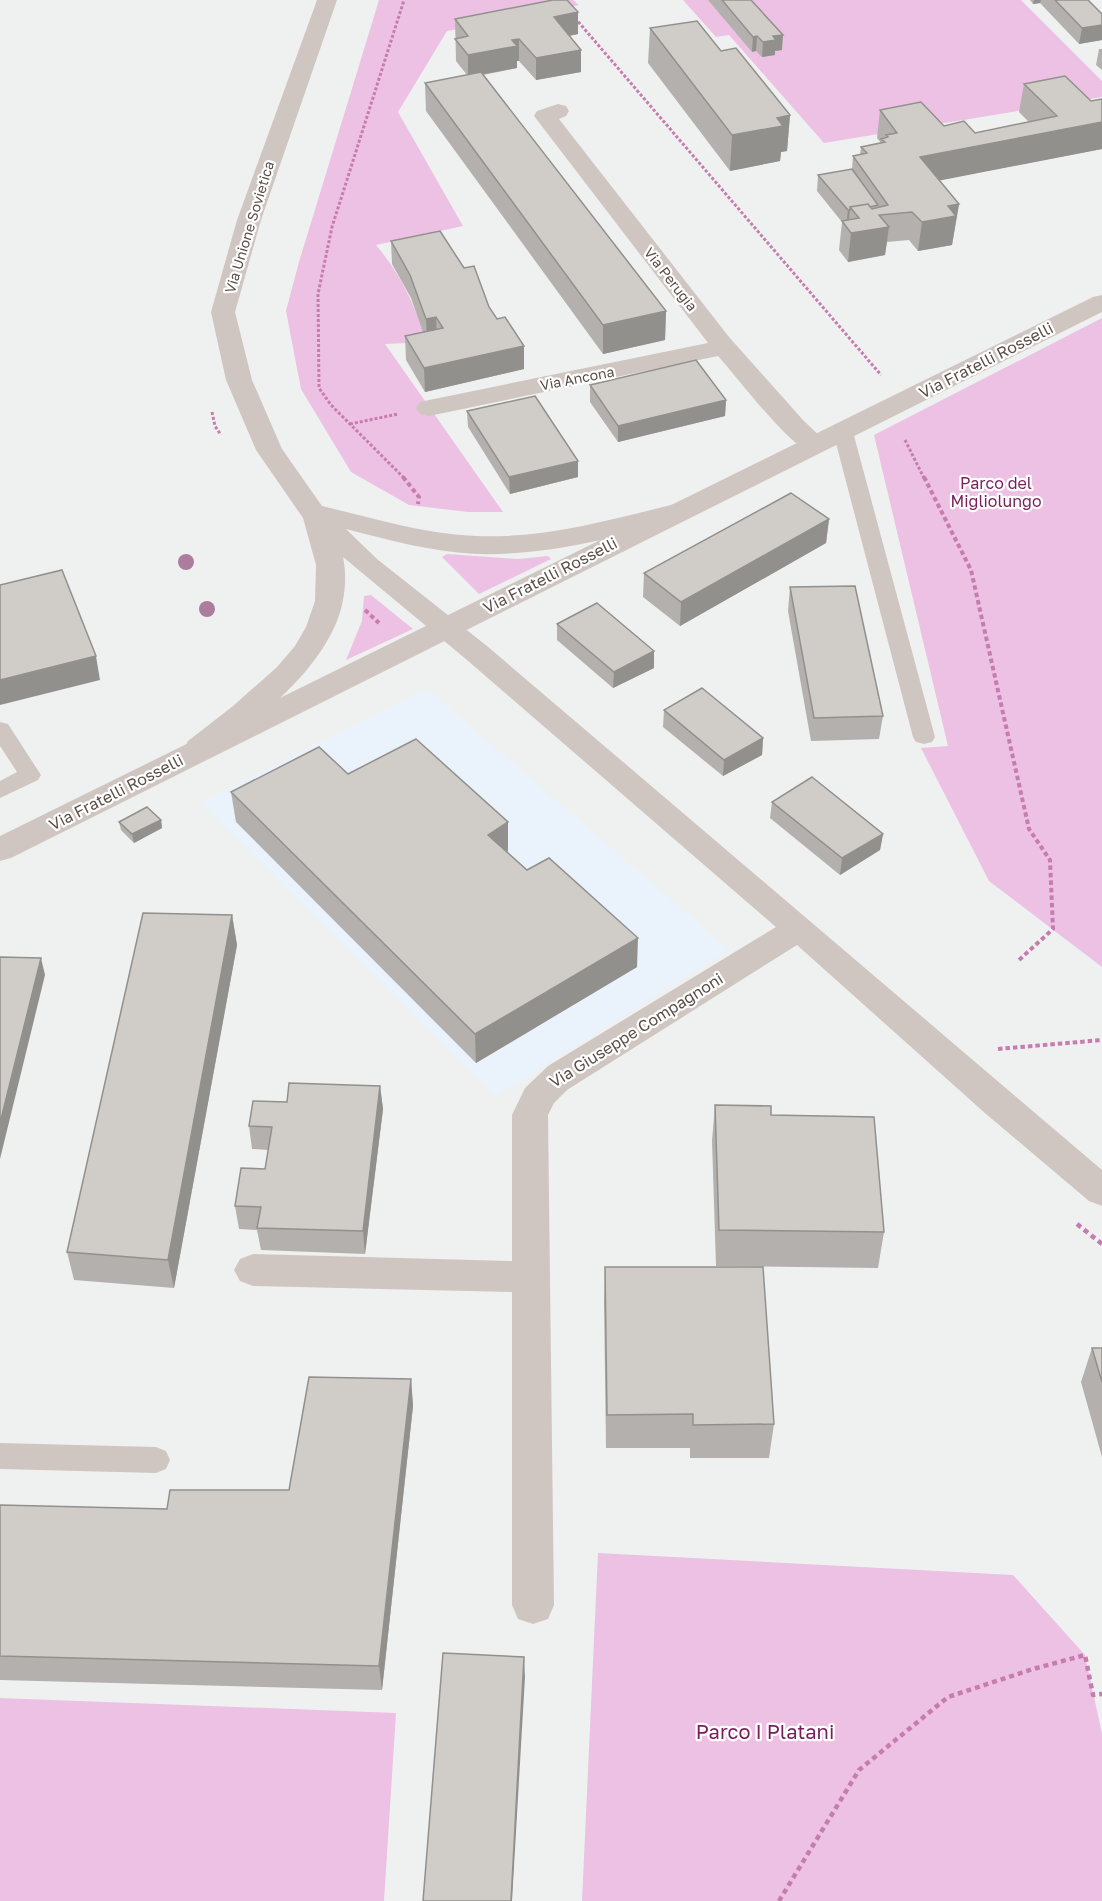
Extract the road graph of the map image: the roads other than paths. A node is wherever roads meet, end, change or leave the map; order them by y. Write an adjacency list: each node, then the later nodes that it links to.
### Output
1 (327, 0): 9 (street, Via Unione Sovietica)
2 (558, 111): 4 (street, Via Perugia)
3 (1102, 302): 6 (street, Via Fratelli Rosselli)
4 (724, 347): 5 (street, Via Ancona); 7 (street, Via Perugia)
5 (429, 408)
6 (843, 432): 7 (street, Via Fratelli Rosselli); 12 (lane)
7 (815, 444): 8 (street, Via Fratelli Rosselli)
8 (680, 510): 9 (street); 10 (street, Via Fratelli Rosselli)
9 (314, 512): 10 (street, Via Unione Sovietica); 13 (street, Via Unione Sovietica)
10 (445, 627): 13 (street, Via Fratelli Rosselli); 16 (street)
11 (0, 729): 14 (lane)
12 (924, 737)
13 (192, 754): 15 (street, Via Fratelli Rosselli)
14 (0, 790)
15 (0, 850)
16 (799, 928): 17 (street); 19 (street, Via Giuseppe Compagnoni)
17 (1102, 1191)
18 (253, 1270): 19 (street)
19 (531, 1277): 22 (street, Via Giuseppe Compagnoni)
20 (0, 1456): 21 (lane)
21 (156, 1460)
22 (533, 1605)

